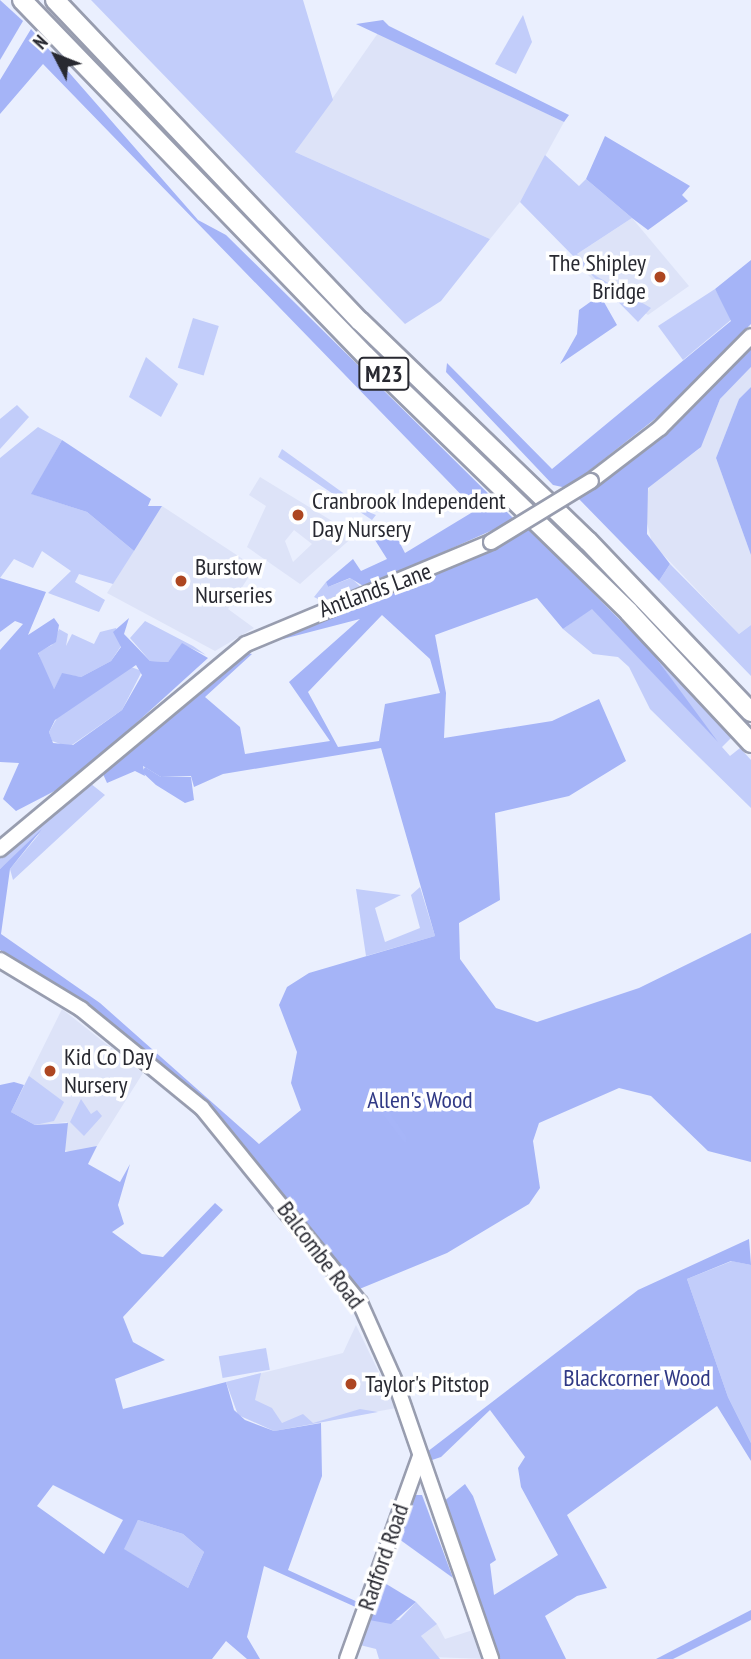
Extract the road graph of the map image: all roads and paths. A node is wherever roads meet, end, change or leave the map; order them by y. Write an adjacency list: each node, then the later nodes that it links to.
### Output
1 (22, 0): 5 (highway, M23)
2 (55, 0): 4 (highway, M23)
3 (751, 336): 6 (main road, Antlands Lane, bridge)
4 (751, 712)
5 (751, 743)
6 (0, 849)
7 (0, 960): 8 (main road, Balcombe Road)
8 (420, 1456): 9 (main road, Radford Road); 10 (main road, Balcombe Road)
9 (407, 1486): 10 (main road); 11 (main road, Radford Road)
10 (429, 1486): 12 (main road, Balcombe Road)
11 (347, 1659)
12 (491, 1659)

